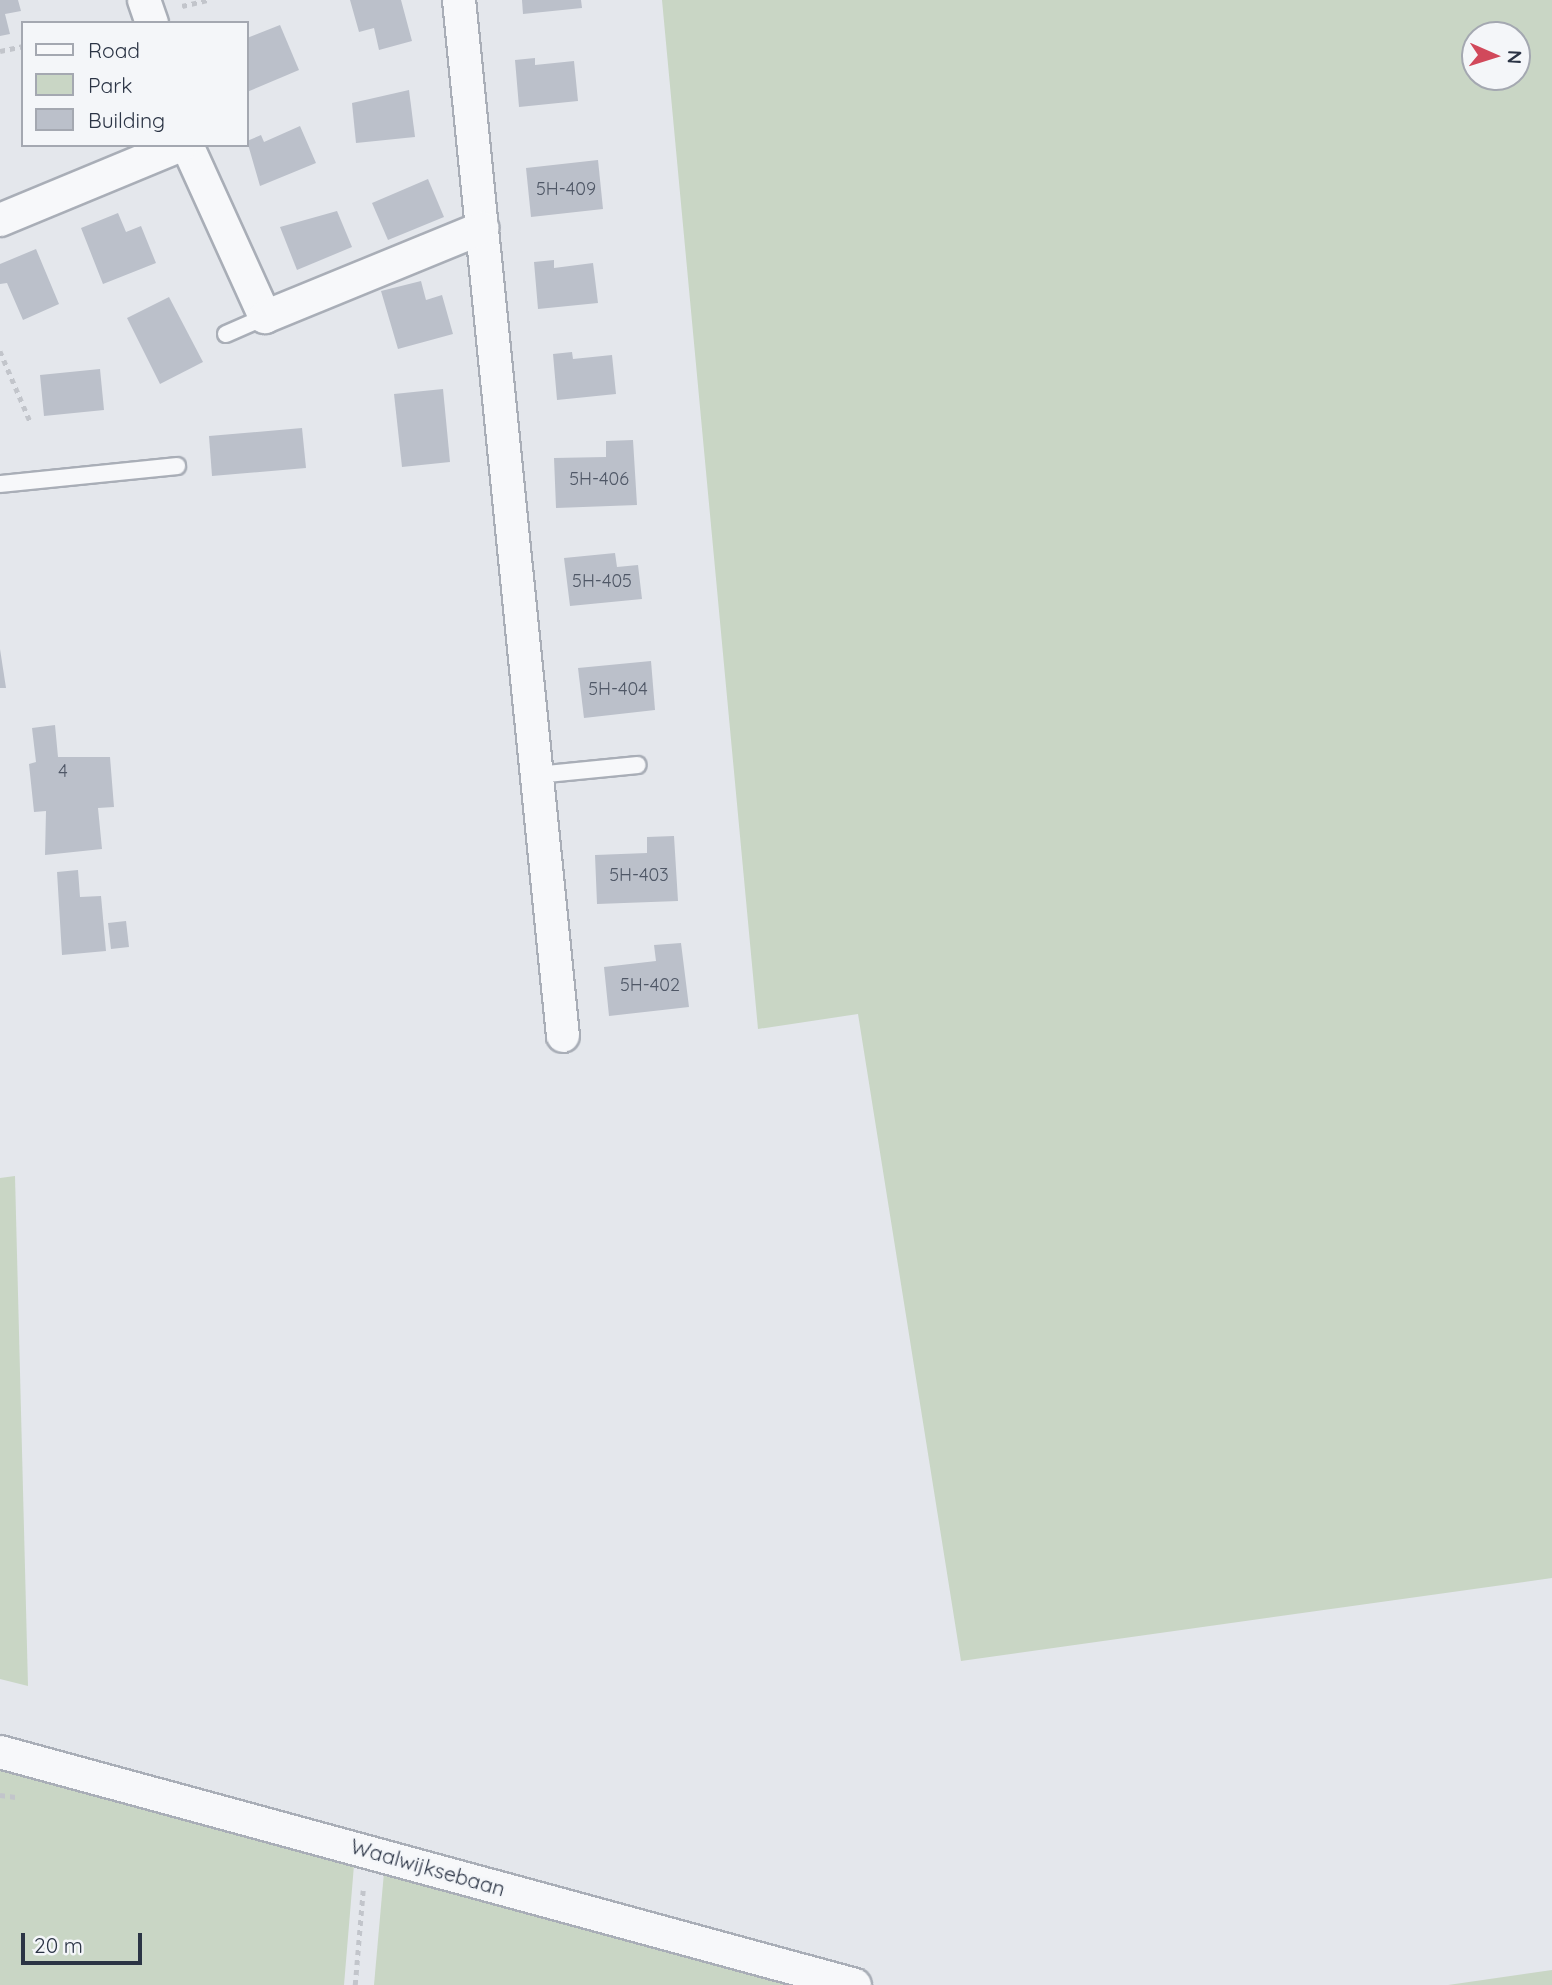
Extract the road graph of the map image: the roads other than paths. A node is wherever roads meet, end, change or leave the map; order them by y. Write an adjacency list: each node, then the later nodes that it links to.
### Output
1 (144, 0): 3 (street)
2 (459, 0): 7 (street)
3 (151, 21)
4 (176, 147): 6 (street)
5 (188, 147): 8 (street)
6 (0, 220)
7 (482, 228): 8 (street); 13 (street)
8 (265, 317): 9 (lane)
9 (226, 334)
10 (177, 466): 11 (lane)
11 (0, 484)
12 (638, 765): 13 (lane)
13 (537, 775): 14 (street)
14 (563, 1037)
15 (0, 1752): 16 (street, Waalwijksebaan)
16 (855, 1985)

